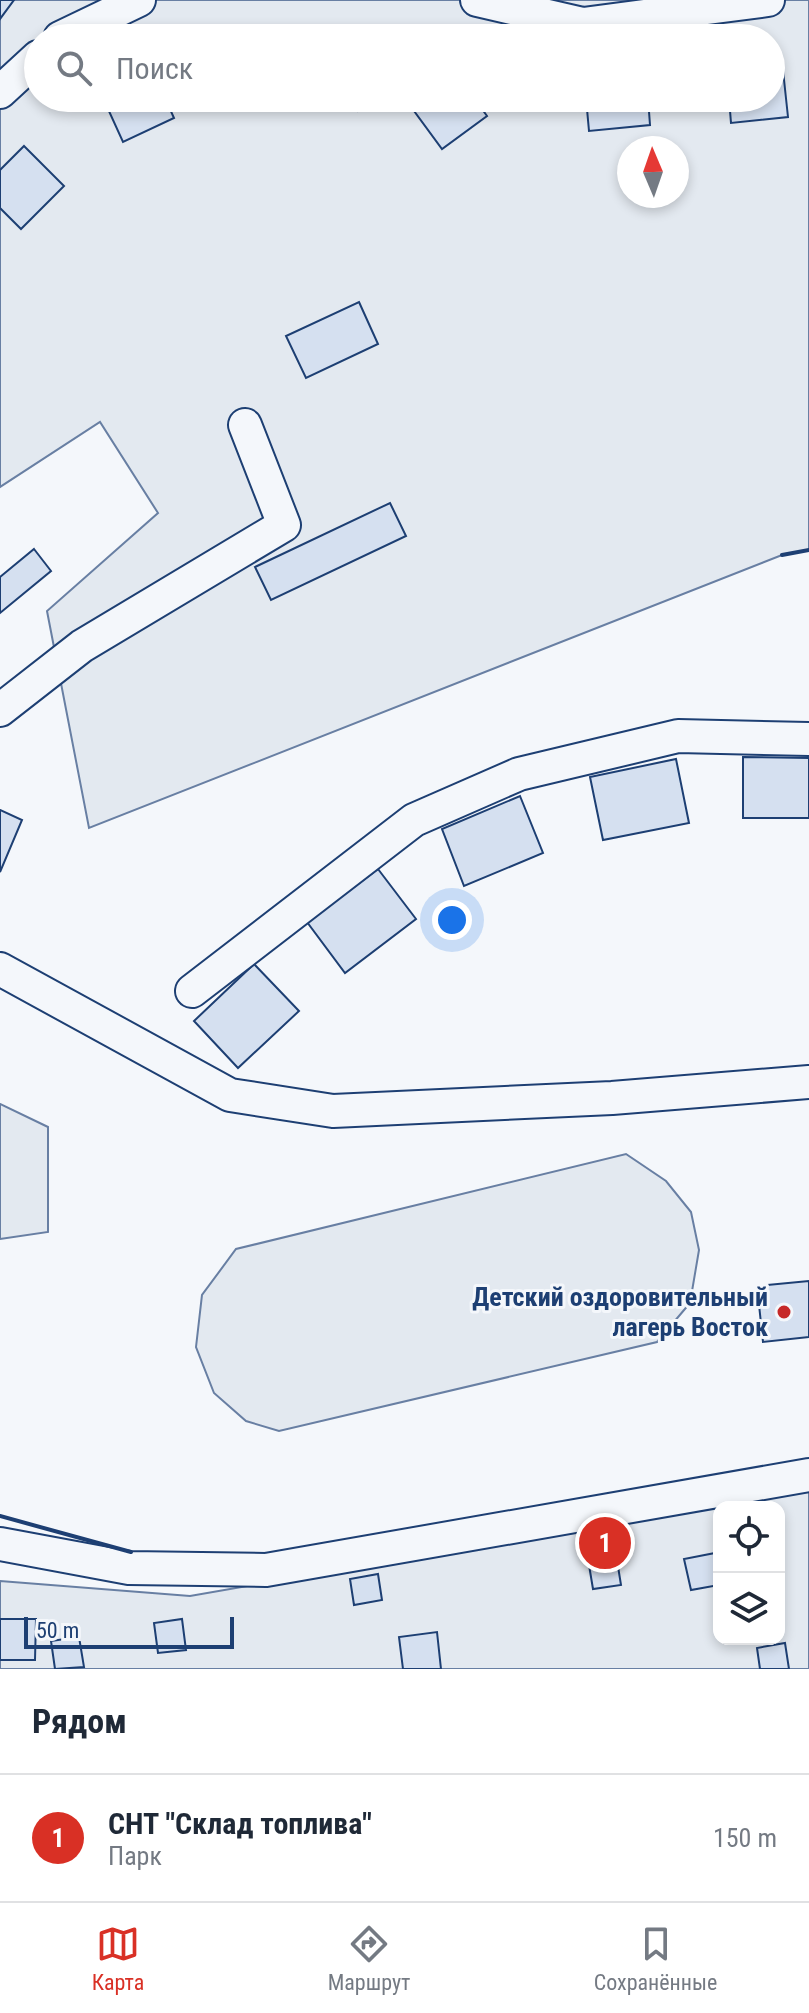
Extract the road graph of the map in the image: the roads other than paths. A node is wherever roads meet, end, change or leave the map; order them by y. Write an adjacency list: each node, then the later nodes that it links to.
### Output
1 (139, 0): 4 (street)
2 (477, 0): 3 (street)
3 (768, 0)
4 (89, 24)
5 (24, 70): 6 (street)
6 (0, 92)
7 (245, 425): 8 (street)
8 (0, 710)
9 (809, 739): 11 (street)
10 (0, 969): 12 (street)
11 (192, 991)
12 (809, 1082)
13 (809, 1475): 14 (street)
14 (0, 1544)

